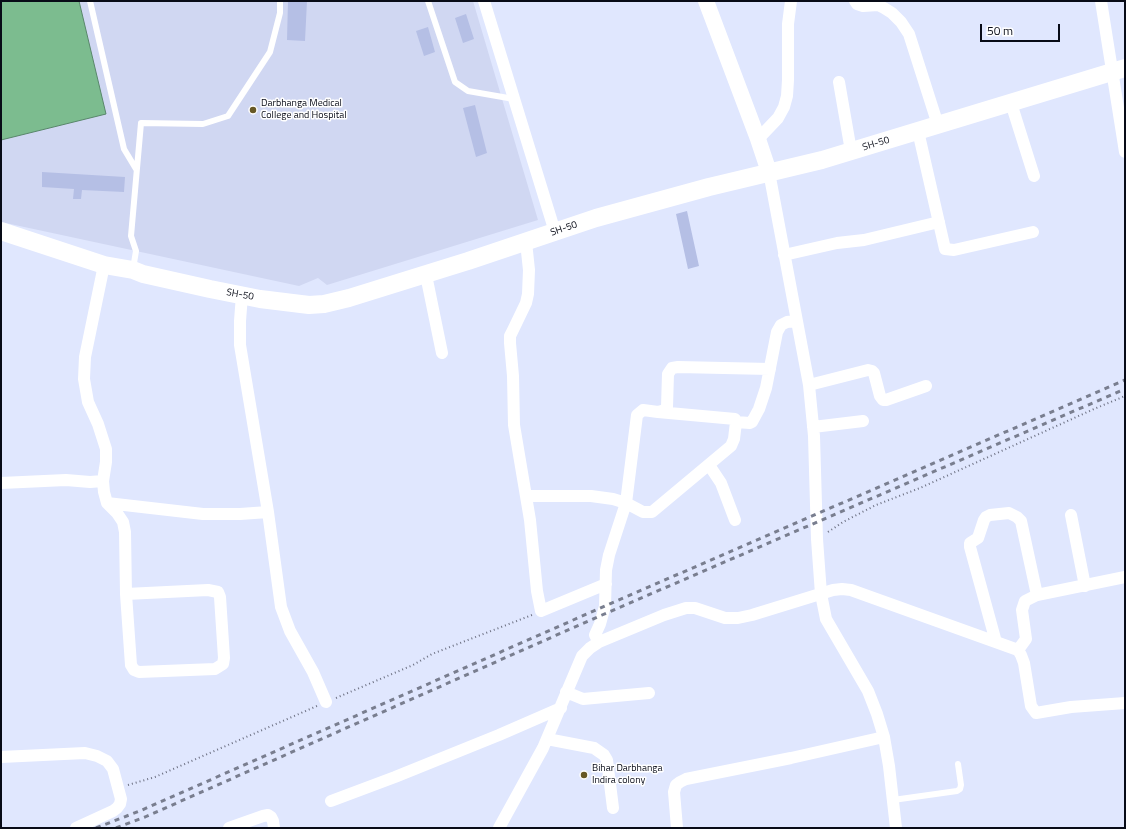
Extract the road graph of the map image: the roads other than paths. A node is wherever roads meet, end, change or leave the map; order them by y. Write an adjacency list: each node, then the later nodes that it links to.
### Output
1 (90, 1): 18 (lane)
2 (280, 1): 18 (lane)
3 (428, 1): 11 (lane)
4 (484, 1): 11 (street)
5 (706, 1): 15 (street)
6 (791, 1): 15 (street)
7 (855, 1): 13 (street)
8 (1101, 1): 9 (street)
9 (1118, 70): 12 (main road, SH-50); 17 (street)
10 (839, 82): 16 (street)
11 (514, 99): 23 (street)
12 (1011, 103): 13 (main road, SH-50); 20 (street)
13 (938, 125): 14 (main road, SH-50)
14 (918, 131): 16 (main road, SH-50); 21 (street)
15 (758, 139): 19 (street)
16 (851, 151): 19 (main road, SH-50)
17 (1125, 152)
18 (136, 169): 28 (lane)
19 (769, 172): 23 (main road, SH-50); 26 (street)
20 (1034, 176)
21 (939, 222): 24 (street); 26 (street)
22 (1, 231): 27 (main road, SH-50)
23 (555, 232): 25 (main road, SH-50)
24 (1033, 232)
25 (526, 242): 29 (main road, SH-50); 43 (street)
26 (784, 255): 31 (street)
27 (104, 265): 28 (main road, SH-50); 41 (street)
28 (133, 270): 30 (main road, SH-50)
29 (426, 275): 30 (main road, SH-50); 32 (street)
30 (242, 295): 46 (street)
31 (796, 320): 33 (street); 34 (street)
32 (442, 352)
33 (770, 369): 36 (street); 40 (street)
34 (809, 385): 35 (street); 39 (street)
35 (926, 386)
36 (658, 412): 37 (street); 45 (street)
37 (735, 419)
38 (863, 421): 39 (street)
39 (813, 427): 53 (street)
40 (709, 465): 45 (street); 48 (street)
41 (103, 481): 42 (street); 44 (street)
42 (1, 483)
43 (527, 496): 45 (street); 50 (street)
44 (107, 503): 46 (street); 52 (street)
45 (626, 503): 50 (street)
46 (268, 512): 60 (street)
47 (1071, 515): 51 (street)
48 (735, 520)
49 (1125, 577): 51 (street)
50 (606, 584): 55 (street)
51 (1086, 586): 54 (street)
52 (126, 594): 52 (street)
53 (821, 594): 55 (street); 56 (street); 63 (street)
54 (1037, 596): 56 (street); 57 (street)
55 (599, 642): 58 (street)
56 (996, 642): 57 (street)
57 (1018, 650): 61 (street)
58 (566, 692): 59 (street); 62 (street)
59 (648, 693)
60 (326, 702)
61 (1125, 703)
62 (561, 708): 64 (street); 68 (street)
63 (884, 737): 67 (street); 74 (street)
64 (547, 739): 69 (street); 73 (street)
65 (1, 756): 70 (street)
66 (958, 764): 67 (lane)
67 (893, 800): 75 (street)
68 (331, 801)
69 (613, 808)
70 (76, 828)
71 (229, 828): 72 (street)
72 (274, 828)
73 (499, 828)
74 (677, 828)
75 (896, 828)

